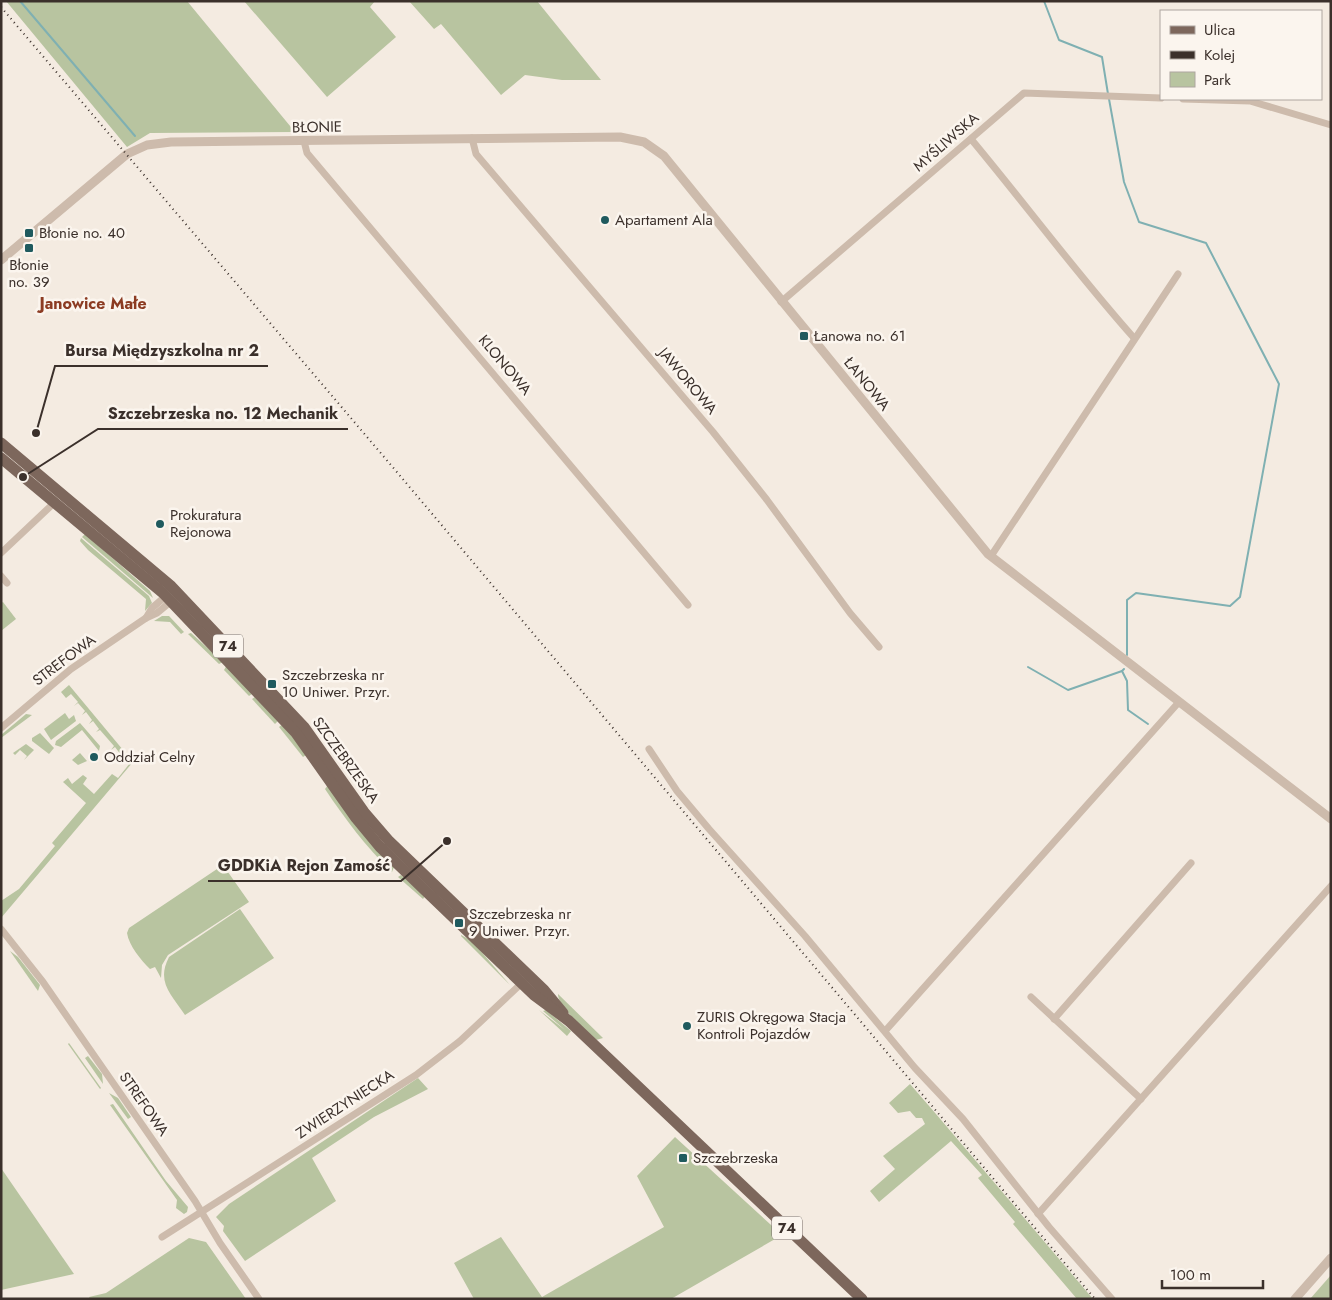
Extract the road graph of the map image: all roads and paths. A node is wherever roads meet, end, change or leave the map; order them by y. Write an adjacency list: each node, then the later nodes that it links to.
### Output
1 (1160, 98): 5 (street, MYŚLIWSKA)
2 (1216, 100): 3 (street)
3 (1331, 125)
4 (472, 138): 6 (street, BŁONIE); 7 (street, BŁONIE); 21 (street, JAWOROWA)
5 (971, 139): 10 (street, MYŚLIWSKA); 11 (street)
6 (304, 141): 8 (street, BŁONIE); 20 (street, KLONOWA)
7 (666, 159): 10 (street, ŁANOWA)
8 (1, 260)
9 (1178, 274): 11 (street)
10 (781, 302): 16 (street, ŁANOWA)
11 (1134, 338): 16 (street)
12 (1, 443): 19 (main road, SZCZEBRZESKA / 74)
13 (1, 458): 14 (main road, SZCZEBRZESKA / 74)
14 (54, 503): 15 (street); 19 (main road, SZCZEBRZESKA / 74)
15 (1, 552)
16 (990, 556): 22 (street, ŁANOWA)
17 (1, 576): 18 (street)
18 (7, 583)
19 (172, 597): 23 (street, STREFOWA); 29 (main road, SZCZEBRZESKA / 74)
20 (688, 605)
21 (879, 647)
22 (1179, 702): 25 (street, ŁANOWA); 32 (street)
23 (1, 728)
24 (649, 749): 32 (street)
25 (1331, 819)
26 (1191, 863): 31 (street)
27 (1331, 886): 33 (street)
28 (1, 929): 34 (street, STREFOWA)
29 (526, 979): 34 (street, ZWIERZYNIECKA); 39 (main road, SZCZEBRZESKA / 74)
30 (1031, 996): 31 (street)
31 (1054, 1019): 33 (street)
32 (886, 1030): 35 (street)
33 (1141, 1099): 35 (street)
34 (202, 1212): 36 (street, ZWIERZYNIECKA); 38 (street, STREFOWA)
35 (1038, 1214): 40 (street)
36 (162, 1237)
37 (1331, 1258): 41 (street)
38 (259, 1299)
39 (862, 1299)
40 (1112, 1299)
41 (1295, 1299)

